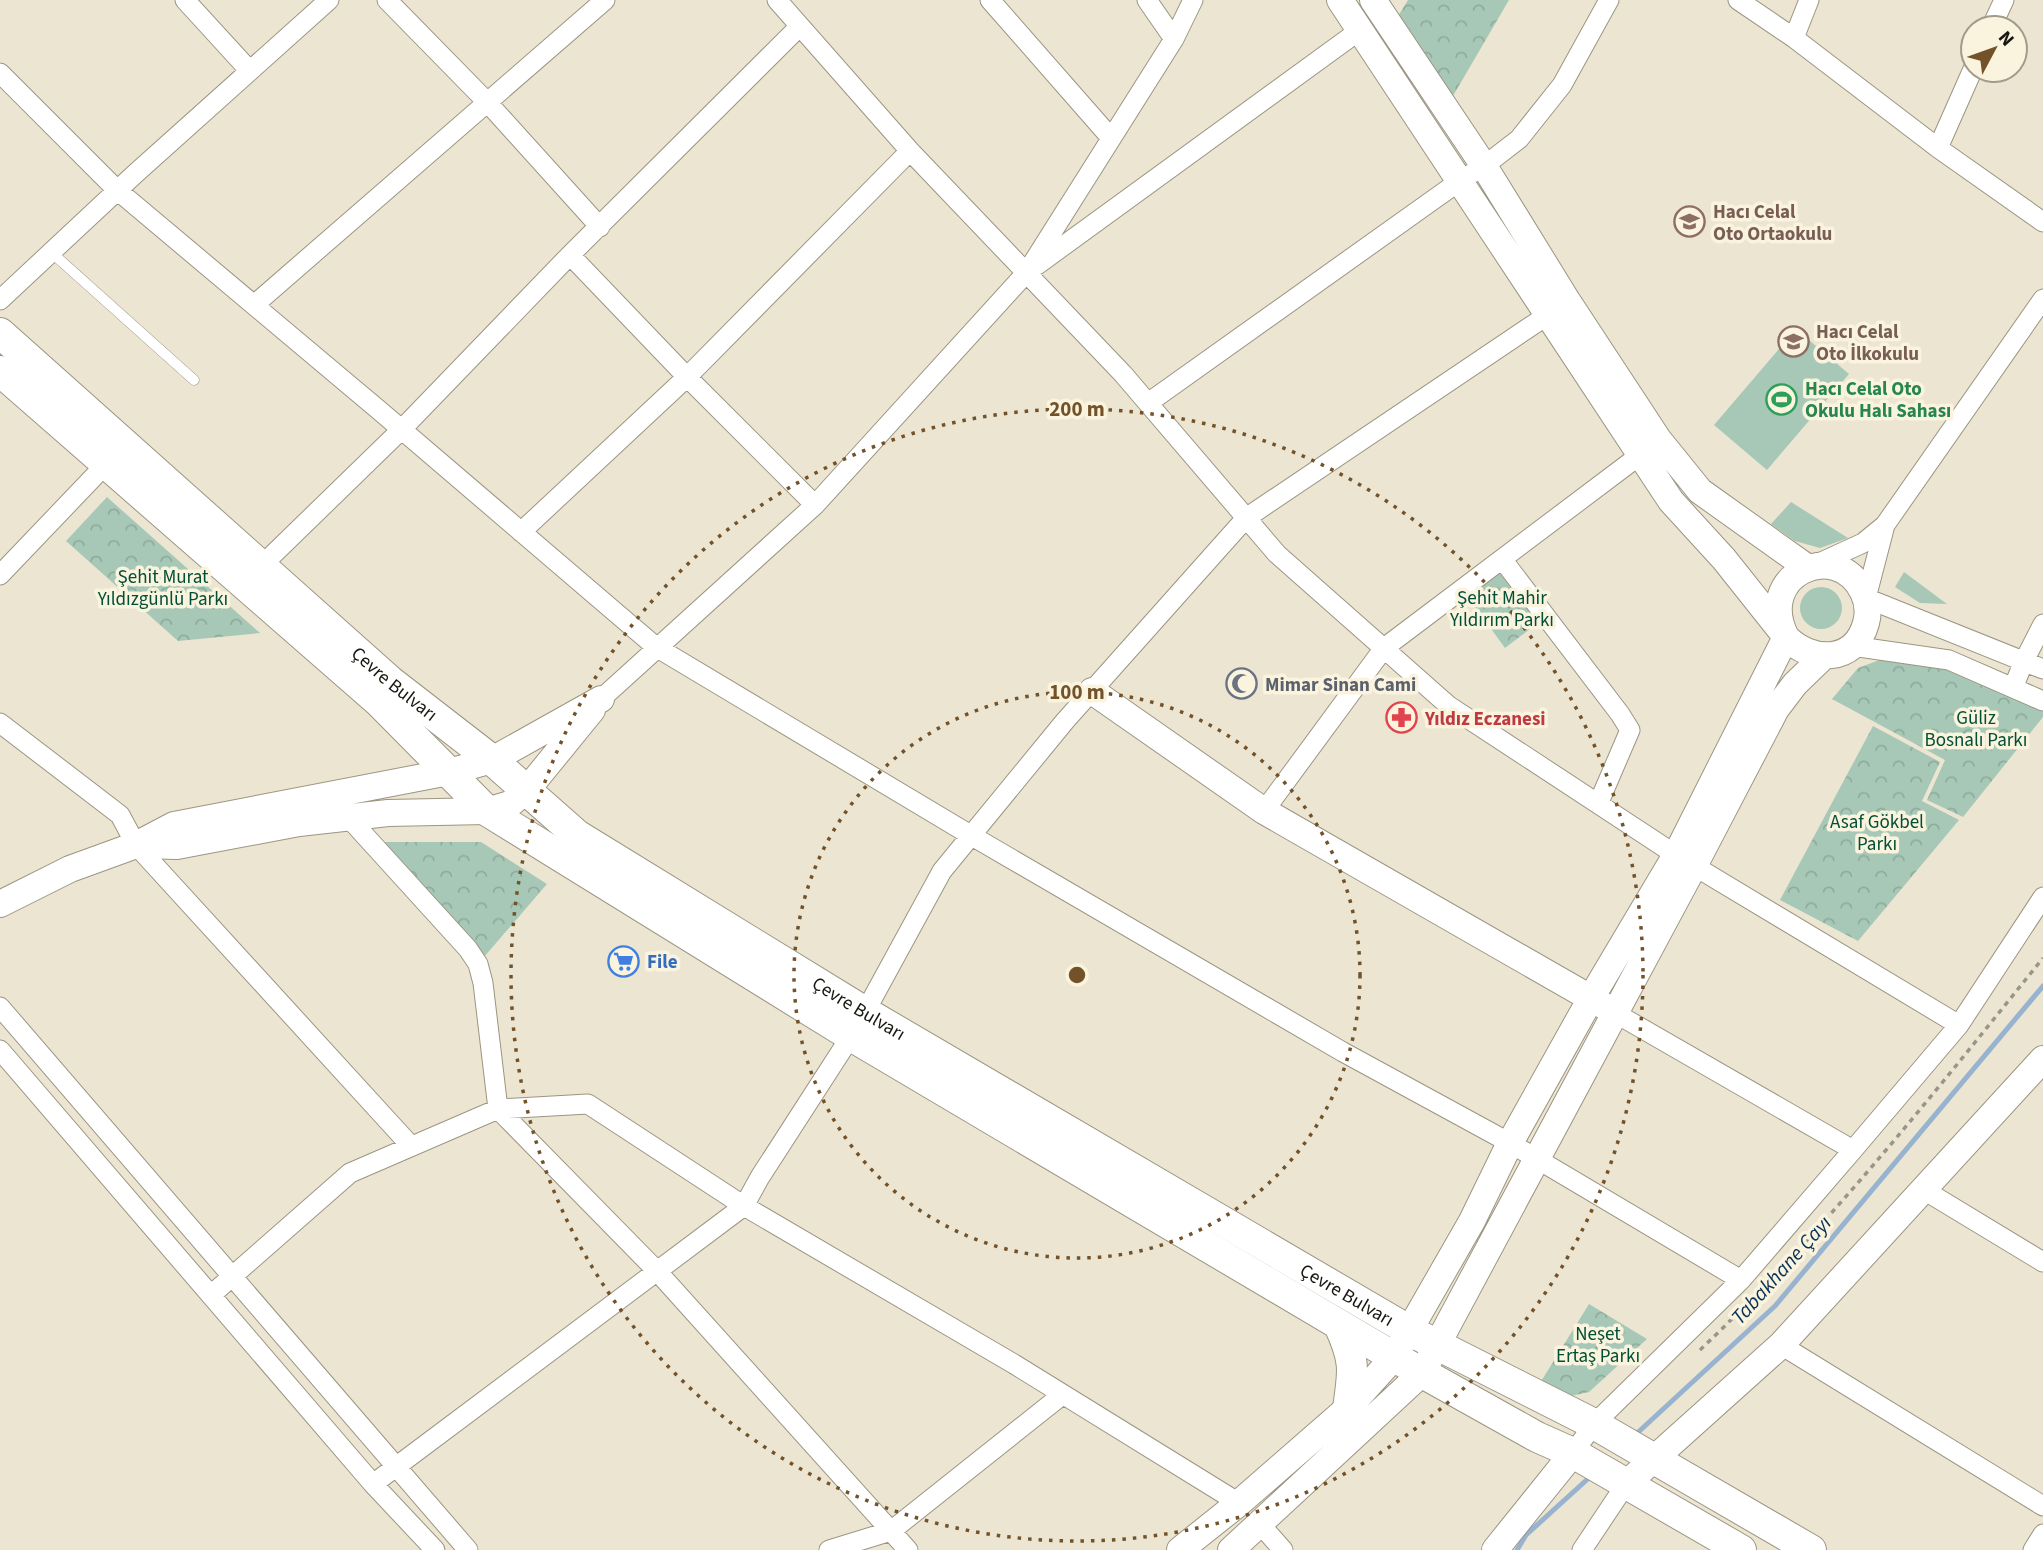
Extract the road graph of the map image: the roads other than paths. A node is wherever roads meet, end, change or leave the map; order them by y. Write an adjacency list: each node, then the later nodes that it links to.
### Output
1 (185, 0): 18 (street)
2 (329, 0): 18 (street)
3 (387, 0): 21 (street)
4 (605, 0): 21 (street)
5 (777, 0): 14 (street)
6 (990, 0): 22 (street)
7 (1147, 0): 17 (street)
8 (1193, 0): 17 (street)
9 (1340, 0): 15 (main road)
10 (1373, 0): 25 (main road)
11 (1609, 0): 25 (street)
12 (1738, 0): 16 (street)
13 (1809, 0): 16 (street)
14 (800, 26): 24 (street); 29 (street)
15 (1360, 30): 26 (main road); 32 (street)
16 (1794, 38): 23 (street)
17 (1174, 39): 22 (street)
18 (249, 70): 27 (street)
19 (0, 73): 27 (street)
20 (1966, 84): 23 (street)
21 (488, 103): 29 (street); 35 (street)
22 (1111, 138): 32 (street)
23 (1938, 148): 28 (street)
24 (910, 151): 32 (street); 39 (street)
25 (1484, 166): 26 (street); 50 (main road)
26 (1461, 180): 36 (main road); 41 (street)
27 (117, 190): 30 (street); 35 (street)
28 (2043, 222)
29 (600, 227): 31 (street)
30 (51, 252): 34 (street); 40 (lane)
31 (570, 255): 39 (street); 42 (street)
32 (1027, 272): 41 (street); 45 (street)
33 (2043, 299): 47 (street)
34 (0, 300)
35 (254, 305): 42 (street)
36 (1549, 314): 43 (main road); 46 (street)
37 (0, 333): 52 (main road, Çevre Bulvarı)
38 (0, 371): 44 (main road, Çevre Bulvarı)
39 (687, 377): 45 (street); 48 (street)
40 (194, 380)
41 (1148, 403): 46 (street)
42 (402, 429): 48 (street); 52 (street)
43 (1640, 455): 49 (street); 55 (main road)
44 (106, 464): 51 (street); 52 (main road, Çevre Bulvarı)
45 (815, 505): 57 (street)
46 (1246, 518): 58 (street); 63 (street)
47 (1885, 525): 50 (street); 53 (street)
48 (522, 532): 57 (street)
49 (1502, 559): 58 (street); 70 (street)
50 (1808, 568): 53 (main road); 55 (main road)
51 (0, 575)
52 (253, 575): 67 (main road, Çevre Bulvarı); 68 (main road, Çevre Bulvarı)
53 (1866, 598): 56 (main road); 60 (street)
54 (2043, 624): 60 (street)
55 (1786, 637): 59 (main road); 76 (main road)
56 (1852, 646): 59 (main road); 62 (street)
57 (656, 647): 64 (street); 74 (street)
58 (1384, 648): 70 (street); 72 (street)
59 (1824, 656): 76 (main road)
60 (2024, 661): 61 (street); 62 (street)
61 (2043, 669)
62 (2013, 688): 65 (street)
63 (1092, 691): 72 (main road); 74 (street)
64 (601, 699): 67 (main road); 69 (main road)
65 (2043, 701)
66 (0, 723): 75 (street)
67 (492, 760): 68 (main road); 69 (main road, Çevre Bulvarı)
68 (449, 772): 71 (main road, Çevre Bulvarı); 75 (main road)
69 (526, 791): 71 (main road); 82 (main road, Çevre Bulvarı)
70 (1599, 802): 76 (street)
71 (487, 811): 73 (main road); 82 (main road, Çevre Bulvarı)
72 (1264, 811): 79 (main road)
73 (348, 817): 75 (main road); 86 (street)
74 (972, 836): 82 (street); 87 (street)
75 (136, 845): 78 (main road); 88 (street)
76 (1685, 860): 79 (main road); 81 (main road); 83 (street)
77 (2043, 897): 83 (street)
78 (0, 904)
79 (1591, 998): 81 (main road); 87 (main road)
80 (0, 1007): 95 (street)
81 (1615, 1013): 89 (street); 90 (main road)
82 (858, 1024): 92 (street); 98 (main road, Çevre Bulvarı); 99 (main road, Çevre Bulvarı)
83 (1959, 1025): 89 (street)
84 (0, 1050): 97 (street)
85 (2043, 1059): 91 (main road)
86 (498, 1109): 88 (street); 92 (street); 94 (street)
87 (1510, 1143): 90 (street); 99 (main road)
88 (411, 1146): 95 (street)
89 (1853, 1150): 96 (street)
90 (1536, 1160): 96 (street); 100 (main road)
91 (1924, 1190): 93 (street); 101 (main road)
92 (744, 1206): 94 (street); 104 (street)
93 (2043, 1262)
94 (656, 1270): 107 (street); 113 (street)
95 (232, 1276): 97 (street); 107 (street)
96 (1741, 1280): 106 (street)
97 (211, 1295): 109 (street)
98 (1339, 1325): 102 (main road, Çevre Bulvarı); 105 (main road)
99 (1410, 1331): 100 (main road, Çevre Bulvarı); 102 (main road)
100 (1436, 1345): 103 (main road); 106 (main road, Çevre Bulvarı)
101 (1781, 1345): 106 (main road); 111 (street)
102 (1394, 1357): 103 (main road, Çevre Bulvarı); 105 (main road)
103 (1422, 1373): 108 (main road, Çevre Bulvarı); 112 (main road)
104 (1062, 1395): 110 (street); 113 (street)
105 (1348, 1408): 110 (main road)
106 (1625, 1442): 108 (main road); 108 (street); 125 (main road, Çevre Bulvarı)
107 (397, 1466): 109 (street); 116 (street)
108 (1599, 1468): 122 (main road); 123 (street); 124 (main road, Çevre Bulvarı)
109 (373, 1484): 115 (street)
110 (1239, 1503): 112 (main road); 119 (main road)
111 (2043, 1506)
112 (1260, 1524): 120 (main road); 121 (street)
113 (891, 1531): 117 (street); 118 (street)
114 (2043, 1534): 126 (street)
115 (435, 1550)
116 (468, 1550)
117 (829, 1550)
118 (908, 1550)
119 (1180, 1550)
120 (1230, 1550)
121 (1283, 1550)
122 (1495, 1550)
123 (1582, 1550)
124 (1741, 1550)
125 (1811, 1550)
126 (2033, 1550)

